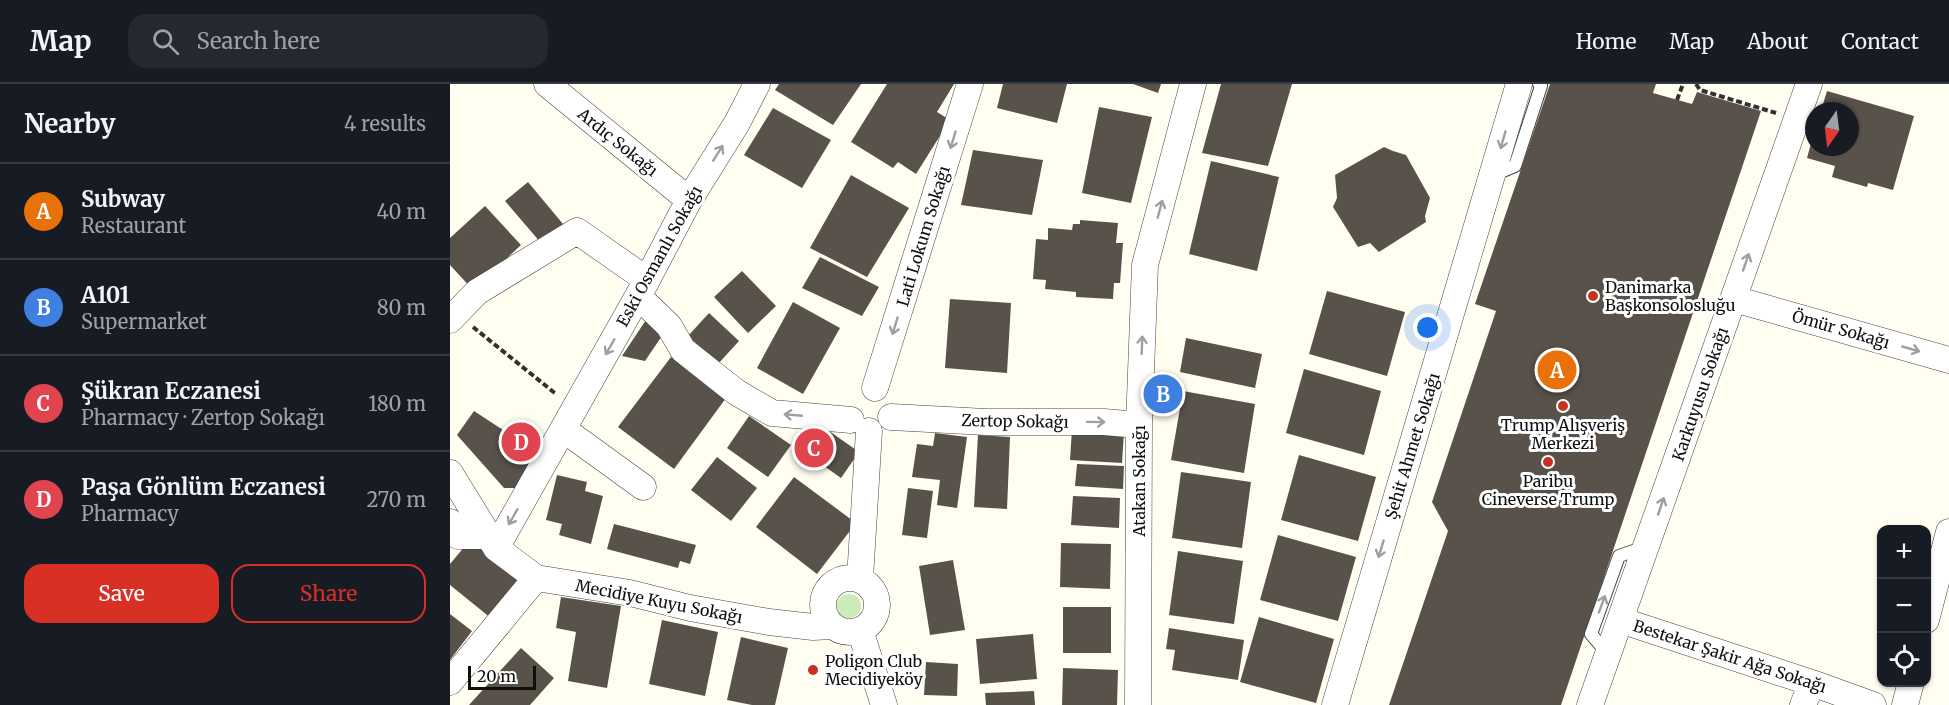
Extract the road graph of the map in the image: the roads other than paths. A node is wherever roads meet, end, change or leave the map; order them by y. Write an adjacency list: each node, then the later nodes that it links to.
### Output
1 (547, 84): 9 (street, Ardıç Sokağı)
2 (757, 84): 9 (street, Eski Osmanlı Sokağı, one-way to 2)
3 (970, 84): 14 (street, Lati Lokum Sokağı, one-way to 14)
4 (1193, 84): 18 (street, Atakan Sokağı, one-way to 4)
5 (1519, 84): 8 (street, Şehit Ahmet Sokağı, one-way to 8)
6 (1539, 84): 8 (lane)
7 (1809, 84): 11 (street, Karkuyusu Sokağı, one-way to 7)
8 (1493, 175): 37 (street, Şehit Ahmet Sokağı, one-way to 37)
9 (689, 200): 10 (street, Eski Osmanlı Sokağı)
10 (643, 288): 12 (street); 16 (street, Eski Osmanlı Sokağı, one-way to 16); 17 (street, one-way to 10)
11 (1734, 299): 13 (street, Ömür Sokağı, one-way to 13); 24 (street, Karkuyusu Sokağı, one-way to 11)
12 (453, 317)
13 (1949, 360)
14 (875, 388): 15 (street); 17 (street)
15 (891, 417): 17 (street); 18 (street, Zertop Sokağı, one-way to 18)
16 (569, 419): 20 (street); 23 (street, Eski Osmanlı Sokağı, one-way to 23)
17 (860, 425): 26 (street)
18 (1139, 425): 36 (street, Atakan Sokağı)
19 (450, 474): 23 (street, Mecidiye Kuyu Sokağı)
20 (643, 487)
21 (450, 522): 23 (street)
22 (1949, 532): 27 (street)
23 (492, 542): 25 (street, Mecidiye Kuyu Sokağı)
24 (1646, 547): 28 (street, Karkuyusu Sokağı); 31 (lane, one-way to 24)
25 (536, 578): 29 (street, Mecidiye Kuyu Sokağı); 32 (street)
26 (860, 579): 29 (street); 30 (street)
27 (1931, 601)
28 (1620, 620): 31 (street, Karkuyusu Sokağı); 34 (street, Bestekar Şakir Ağa Sokağı)
29 (833, 626): 30 (street)
30 (860, 630): 35 (street)
31 (1608, 654): 38 (street, Karkuyusu Sokağı)
32 (450, 682)
33 (1910, 687): 40 (street)
34 (1808, 694): 39 (street, Bestekar Şakir Ağa Sokağı)
35 (885, 705)
36 (1138, 705)
37 (1335, 705)
38 (1590, 705)
39 (1873, 705)
40 (1905, 705)

